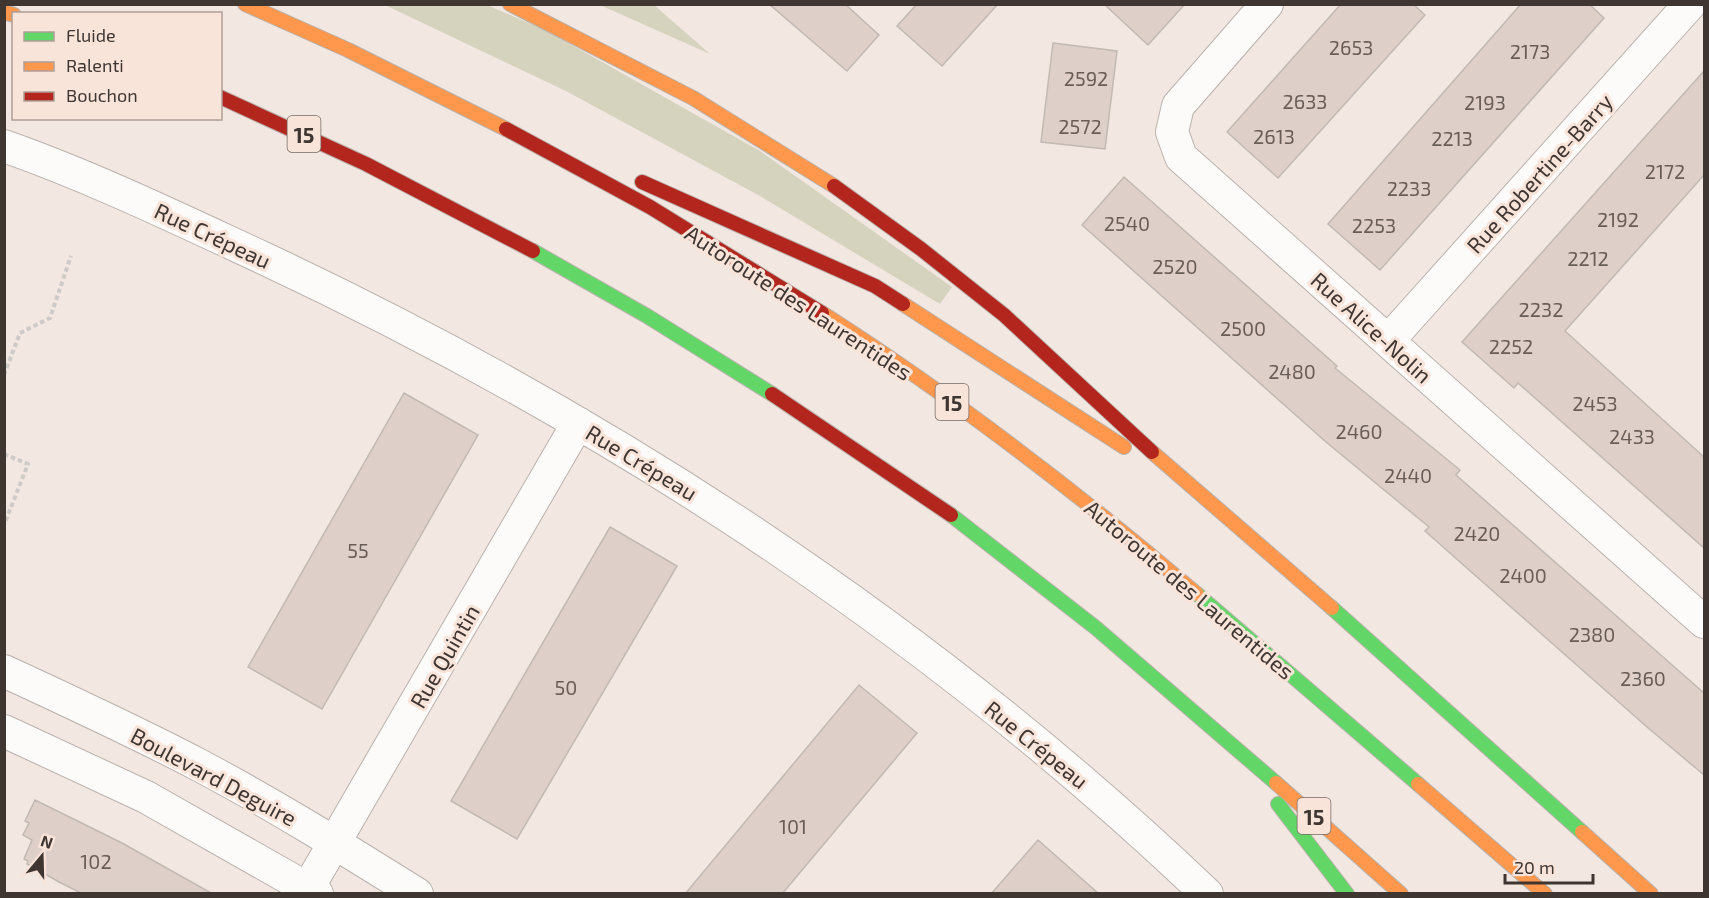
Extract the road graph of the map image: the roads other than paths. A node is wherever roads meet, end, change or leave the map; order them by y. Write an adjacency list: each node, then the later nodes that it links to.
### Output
1 (244, 4): 5 (highway, Autoroute des Laurentides / 15)
2 (510, 4): 12 (highway)
3 (1268, 4): 10 (street, Rue Alice-Nolin)
4 (1690, 4): 10 (street, Rue Robertine-Barry)
5 (377, 64): 8 (highway); 23 (highway, Autoroute des Laurentides / 15)
6 (222, 98): 16 (highway, 15)
7 (4, 146): 11 (street, Rue Crépeau)
8 (604, 165)
9 (626, 175): 12 (highway)
10 (1388, 341): 13 (street, Rue Alice-Nolin)
11 (578, 423): 17 (street, Rue Quintin); 20 (street, Rue Crépeau)
12 (1196, 494): 24 (highway)
13 (1704, 622)
14 (4, 671): 17 (street, Boulevard Deguire)
15 (4, 732): 18 (street)
16 (1227, 739): 21 (highway); 22 (highway, 15)
17 (336, 843): 18 (street, Rue Quintin); 19 (street, Boulevard Deguire)
18 (313, 891)
19 (417, 894)
20 (1208, 894)
21 (1347, 894)
22 (1401, 894)
23 (1545, 894)
24 (1651, 894)

